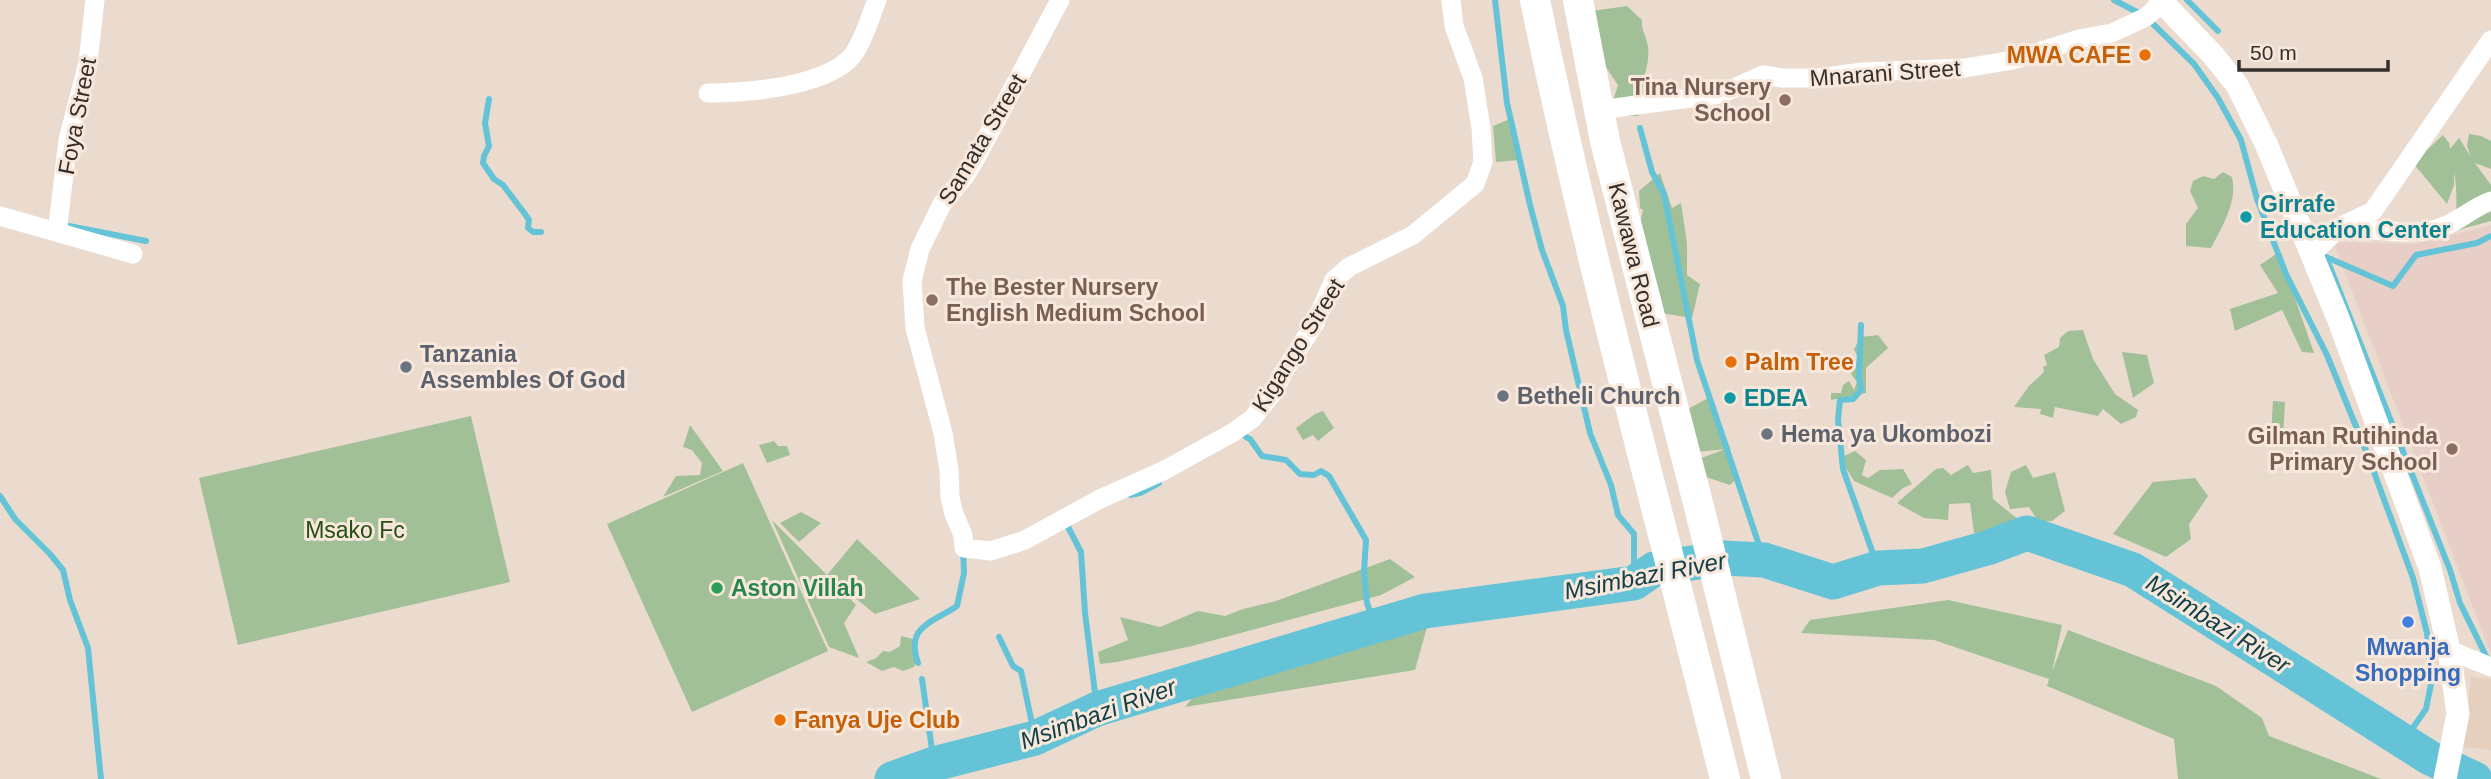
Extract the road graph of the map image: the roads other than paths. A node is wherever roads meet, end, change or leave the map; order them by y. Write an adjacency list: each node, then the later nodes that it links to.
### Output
1 (95, 0): 14 (street, Foya Street)
2 (877, 0): 9 (street)
3 (1060, 0): 17 (street, Samata Street)
4 (1451, 0): 17 (street, Kigango Street)
5 (1535, 0): 20 (main road, Kawawa Road)
6 (1578, 0): 10 (main road, Kawawa Road)
7 (2163, 0): 10 (street, Mnarani Street); 16 (street)
8 (2491, 40): 13 (street)
9 (708, 93)
10 (1599, 110): 21 (main road, Kawawa Road)
11 (2491, 201): 13 (street)
12 (0, 216): 14 (street)
13 (2341, 226): 16 (street)
14 (60, 231): 15 (street)
15 (133, 254)
16 (2312, 254): 18 (street)
17 (978, 551)
18 (2449, 650): 19 (street); 22 (street)
19 (2491, 667)
20 (1726, 779)
21 (1766, 779)
22 (2445, 779)

